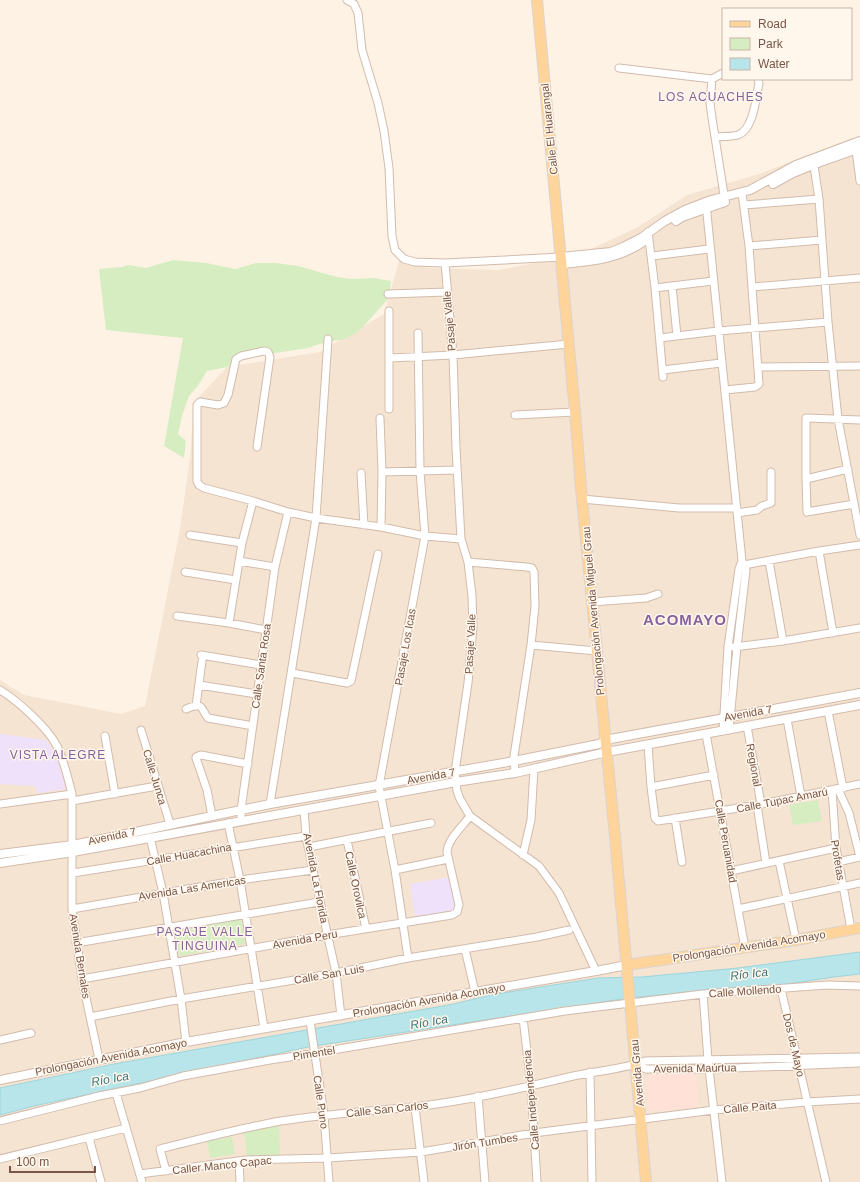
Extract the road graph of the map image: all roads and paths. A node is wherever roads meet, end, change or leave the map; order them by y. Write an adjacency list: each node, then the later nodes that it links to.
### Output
1 (347, 0): 23 (street)
2 (537, 0): 22 (main road, Calle El Huarangal)
3 (619, 68): 5 (street)
4 (722, 74): 5 (street)
5 (712, 79): 7 (street)
6 (758, 80): 7 (street)
7 (716, 137): 13 (street)
8 (860, 141): 10 (street)
9 (858, 149): 10 (street); 11 (street)
10 (814, 161): 14 (street); 15 (street)
11 (860, 173): 12 (street)
12 (860, 181)
13 (724, 199): 14 (street); 16 (street)
14 (743, 199): 15 (street); 19 (street)
15 (819, 199): 18 (street)
16 (706, 205): 17 (street); 20 (street)
17 (649, 235): 21 (street); 22 (street)
18 (822, 240): 19 (street); 26 (street)
19 (748, 246): 28 (street)
20 (709, 249): 21 (street); 25 (street)
21 (652, 256): 29 (street)
22 (561, 261): 23 (street); 40 (main road, Prolongación Avenida Miguel Grau)
23 (445, 263): 30 (street, Pasaje Valle)
24 (860, 278): 26 (street)
25 (714, 281): 27 (street); 35 (street)
26 (825, 281): 28 (street); 33 (street)
27 (672, 286): 29 (street); 37 (street)
28 (752, 287): 34 (street)
29 (656, 288): 38 (street)
30 (447, 292): 31 (street); 41 (street, Pasaje Valle)
31 (388, 294)
32 (389, 311): 43 (street)
33 (828, 322): 34 (street); 45 (street)
34 (755, 328): 35 (street); 47 (street)
35 (718, 331): 37 (street); 44 (street)
36 (418, 333): 42 (street, Pasaje Los Icas)
37 (677, 336): 38 (street)
38 (660, 338): 44 (street)
39 (328, 339): 68 (street)
40 (569, 344): 41 (street); 50 (main road, Prolongación Avenida Miguel Grau)
41 (453, 355): 42 (street); 57 (street, Pasaje Valle)
42 (419, 357): 43 (street); 58 (street, Pasaje Los Icas)
43 (390, 358): 49 (street)
44 (721, 363): 48 (street)
45 (833, 366): 46 (street); 47 (street); 53 (street)
46 (860, 366)
47 (758, 367): 48 (street)
48 (724, 390): 66 (street)
49 (389, 409)
50 (575, 412): 51 (street); 63 (main road, Prolongación Avenida Miguel Grau)
51 (515, 415)
52 (380, 418): 60 (street)
53 (838, 419): 54 (street); 56 (street); 62 (street)
54 (860, 420)
55 (257, 447): 64 (street)
56 (848, 469): 62 (street); 65 (street)
57 (457, 470): 58 (street); 74 (street, Pasaje Valle)
58 (420, 471): 60 (street); 73 (street, Pasaje Los Icas)
59 (362, 472): 69 (street)
60 (382, 472): 70 (street)
61 (771, 472): 66 (street)
62 (806, 479): 65 (street)
63 (582, 499): 66 (street); 87 (main road, Prolongación Avenida Miguel Grau)
64 (253, 501): 67 (street); 75 (street)
65 (854, 504): 72 (street)
66 (737, 511): 82 (street)
67 (288, 512): 68 (street); 83 (street, Calle Santa Rosa)
68 (316, 518): 69 (street); 99 (street)
69 (364, 525): 70 (street)
70 (381, 527): 73 (street)
71 (190, 535): 75 (street)
72 (860, 535)
73 (425, 536): 74 (street); 128 (street, Pasaje Los Icas)
74 (461, 539): 81 (street, Pasaje Valle)
75 (242, 543): 79 (street)
76 (860, 545): 77 (street)
77 (819, 551): 80 (street); 92 (street)
78 (378, 554): 99 (street)
79 (239, 561): 83 (street); 85 (street)
80 (769, 561): 82 (street); 93 (street)
81 (468, 562): 94 (street); 122 (street, Pasaje Valle)
82 (743, 563): 95 (street); 96 (street)
83 (275, 567): 91 (street, Calle Santa Rosa)
84 (185, 572): 85 (street)
85 (236, 580): 89 (street)
86 (658, 594): 87 (street)
87 (592, 602): 97 (main road, Prolongación Avenida Miguel Grau)
88 (177, 616): 89 (street)
89 (229, 623): 91 (street)
90 (860, 628): 92 (street)
91 (266, 630): 98 (street, Calle Santa Rosa)
92 (833, 633): 93 (street)
93 (783, 641): 95 (street)
94 (531, 645): 97 (street); 119 (street)
95 (737, 646): 96 (street); 108 (street)
96 (728, 647): 108 (street)
97 (597, 651): 116 (main road, Prolongación Avenida Miguel Grau)
98 (261, 665): 100 (street); 103 (street, Calle Santa Rosa)
99 (292, 673): 137 (street)
100 (199, 685): 103 (street); 105 (street)
101 (0, 690): 131 (street, Avenida Bernales)
102 (860, 693): 108 (street, Avenida 7)
103 (257, 694): 110 (street, Calle Santa Rosa)
104 (860, 705): 107 (street, Avenida 7)
105 (196, 706): 106 (street); 110 (street)
106 (186, 709)
107 (828, 711): 109 (street, Avenida 7); 130 (street, Profetas)
108 (726, 717): 113 (street); 116 (street, Avenida 7)
109 (787, 719): 111 (street, Avenida 7); 134 (street)
110 (253, 726): 120 (street, Calle Santa Rosa)
111 (747, 726): 113 (street, Avenida 7); 138 (street, Regional)
112 (141, 730): 127 (street, Calle Junca)
113 (726, 730): 114 (street, Avenida 7)
114 (706, 734): 117 (street, Avenida 7); 124 (street, Calle Peruanidad)
115 (105, 736): 132 (street)
116 (605, 740): 118 (main road, Prolongación Avenida Miguel Grau); 119 (street, Avenida 7)
117 (648, 745): 118 (street, Avenida 7); 129 (street)
118 (607, 752): 121 (street, Avenida 7); 193 (main road, Prolongación Avenida Miguel Grau)
119 (514, 762): 122 (street, Avenida 7); 123 (street)
120 (248, 764): 139 (street, Calle Santa Rosa); 142 (street)
121 (534, 769): 123 (street, Avenida 7); 158 (street)
122 (455, 772): 125 (street, Pasaje Valle); 128 (street, Avenida 7)
123 (515, 773): 125 (street, Avenida 7)
124 (714, 775): 129 (street); 141 (street, Calle Peruanidad)
125 (456, 782): 133 (street, Avenida 7); 143 (street, Pasaje Valle)
126 (860, 784): 130 (street, Calle Tupac Amarú)
127 (157, 786): 132 (street); 147 (street, Calle Junca)
128 (379, 786): 133 (street, Pasaje Los Icas); 137 (street, Avenida 7)
129 (651, 787): 144 (street, Calle Tupac Amarú)
130 (837, 789): 134 (street, Calle Tupac Amarú); 156 (street, Profetas); 159 (street)
131 (72, 794): 135 (street, Avenida Bernales); 136 (street)
132 (115, 794): 135 (street)
133 (381, 796): 140 (street, Avenida 7); 149 (street, Pasaje Los Icas)
134 (801, 796): 138 (street, Calle Tupac Amarú)
135 (72, 802): 155 (street, Avenida Bernales)
136 (0, 804)
137 (270, 804): 139 (street, Avenida 7)
138 (759, 804): 141 (street, Calle Tupac Amarú); 166 (street, Regional)
139 (241, 810): 142 (street, Avenida 7); 145 (street, Calle Santa Rosa)
140 (304, 810): 145 (street, Avenida 7); 150 (street, Avenida La Florida)
141 (720, 811): 144 (street, Calle Tupac Amarú); 169 (street, Calle Peruanidad)
142 (212, 816): 147 (street, Avenida 7)
143 (470, 816): 158 (street, Pasaje Valle); 160 (street)
144 (675, 818): 163 (street)
145 (241, 821): 146 (street, Avenida 7)
146 (228, 823): 151 (street, Avenida 7); 153 (street)
147 (170, 824): 155 (street, Avenida 7)
148 (431, 824): 149 (street)
149 (387, 832): 152 (street); 168 (street, Pasaje Los Icas)
150 (306, 836): 153 (street, Calle Huacachina); 154 (street, Avenida La Florida)
151 (150, 837): 155 (street, Avenida 7); 161 (street)
152 (347, 840): 154 (street); 183 (street, Calle Orovilca)
153 (233, 847): 161 (street, Calle Huacachina); 171 (street)
154 (309, 847): 167 (street, Avenida La Florida)
155 (73, 848): 157 (street, Avenida 7); 165 (street, Avenida 7); 170 (street, Avenida Bernales)
156 (836, 848): 162 (street); 164 (street, Profetas)
157 (0, 854)
158 (523, 855): 194 (street, Pasaje Valle)
159 (860, 857): 164 (street)
160 (448, 859): 168 (street); 180 (street, Avenida Peru)
161 (155, 860): 170 (street, Calle Huacachina); 174 (street)
162 (779, 861): 166 (street); 175 (street)
163 (682, 862)
164 (838, 862): 173 (street, Profetas)
165 (0, 863)
166 (766, 864): 169 (street)
167 (313, 870): 171 (street, Avenida Las Americas); 176 (street, Avenida La Florida)
168 (395, 870): 180 (street, Pasaje Los Icas)
169 (731, 871): 178 (street, Calle Peruanidad)
170 (73, 873): 177 (street, Avenida Bernales)
171 (240, 880): 174 (street, Avenida Las Americas); 179 (street)
172 (860, 883): 173 (street)
173 (842, 887): 175 (street); 182 (street, Profetas)
174 (163, 893): 177 (street, Avenida Las Americas); 181 (street)
175 (787, 898): 178 (street); 186 (street)
176 (319, 902): 179 (street); 185 (street, Avenida La Florida)
177 (72, 909): 187 (street, Avenida Bernales)
178 (738, 909): 190 (street, Calle Peruanidad)
179 (246, 913): 181 (street); 188 (street)
180 (403, 923): 183 (street, Avenida Peru); 191 (street, Pasaje Los Icas)
181 (169, 928): 187 (street); 192 (street)
182 (855, 928): 186 (main road, Prolongación Avenida Acomayo)
183 (366, 929): 185 (street, Avenida Peru)
184 (569, 930): 189 (street, Calle San Luis)
185 (327, 935): 188 (street, Avenida Peru); 195 (street, Avenida La Florida)
186 (796, 940): 190 (main road, Prolongación Avenida Acomayo)
187 (76, 943): 196 (street, Avenida Bernales)
188 (252, 948): 192 (street, Avenida Peru); 197 (street)
189 (465, 948): 191 (street, Calle San Luis); 200 (street)
190 (745, 948): 193 (main road, Prolongación Avenida Acomayo)
191 (408, 958): 195 (street, Calle San Luis)
192 (175, 962): 196 (street, Avenida Peru); 202 (street)
193 (627, 969): 194 (street, Prolongación Avenida Acomayo); 203 (main road, Avenida Grau)
194 (596, 972): 200 (street, Prolongación Avenida Acomayo)
195 (336, 973): 197 (street, Calle San Luis); 204 (street, Avenida La Florida)
196 (82, 979): 205 (street, Avenida Bernales)
197 (257, 986): 202 (street, Calle San Luis); 208 (street)
198 (860, 986): 199 (street, Calle Mollendo)
199 (781, 989): 201 (street, Calle Mollendo); 216 (street, Dos de Mayo)
200 (475, 992): 204 (street, Prolongación Avenida Acomayo)
201 (703, 994): 203 (street, Calle Mollendo); 215 (street)
202 (181, 999): 205 (street, Calle San Luis); 211 (street)
203 (630, 1001): 206 (street, Pimentel); 217 (main road, Avenida Grau)
204 (341, 1016): 207 (street, Prolongación Avenida Acomayo)
205 (90, 1017): 214 (street, Avenida Bernales)
206 (523, 1018): 212 (street, Pimentel); 222 (street, Calle Independencia)
207 (311, 1024): 208 (street, Prolongación Avenida Acomayo); 212 (street, Calle Puno)
208 (264, 1028): 211 (street, Prolongación Avenida Acomayo)
209 (31, 1033): 210 (street)
210 (0, 1040)
211 (186, 1042): 214 (street, Prolongación Avenida Acomayo)
212 (314, 1051): 223 (street, Pimentel); 229 (street, Calle Puno)
213 (860, 1057): 216 (street, Avenida Maúrtua)
214 (99, 1059): 221 (street, Prolongación Avenida Acomayo)
215 (708, 1060): 216 (street, Avenida Maúrtua); 217 (street, Avenida Maúrtua); 219 (street)
216 (798, 1062): 218 (street, Avenida Maúrtua); 219 (street, Avenida Maúrtua); 226 (street, Dos de Mayo)
217 (636, 1064): 219 (street, Avenida Maúrtua); 220 (street, Calle San Carlos); 230 (main road, Avenida Grau)
218 (860, 1064)
219 (710, 1069): 228 (street)
220 (590, 1072): 222 (street, Calle San Carlos); 232 (street)
221 (0, 1080)
222 (531, 1086): 224 (street, Calle San Carlos); 234 (street, Calle Independencia)
223 (116, 1093): 231 (street, Pimentel); 233 (street)
224 (478, 1096): 227 (street, Calle San Carlos); 236 (street)
225 (860, 1099): 226 (street, Calle Paita)
226 (807, 1102): 228 (street, Calle Paita); 253 (street, Dos de Mayo)
227 (415, 1107): 229 (street, Calle San Carlos); 237 (street)
228 (714, 1110): 230 (street, Calle Paita); 252 (street)
229 (324, 1115): 238 (street, Calle Puno); 241 (street, Calle San Carlos)
230 (641, 1120): 232 (street, Jirón Tumbes); 251 (main road, Avenida Grau)
231 (0, 1121)
232 (592, 1126): 234 (street, Jirón Tumbes); 250 (street)
233 (126, 1128): 235 (street); 242 (street)
234 (534, 1133): 236 (street, Jirón Tumbes); 249 (street, Calle Independencia)
235 (89, 1138): 239 (street); 243 (street)
236 (482, 1142): 237 (street, Jirón Tumbes); 248 (street)
237 (421, 1152): 238 (street, Jirón Tumbes); 247 (street)
238 (328, 1158): 240 (street, Caller Manco Capac); 246 (street, Calle Puno)
239 (0, 1159)
240 (239, 1161): 241 (street, Caller Manco Capac); 245 (street)
241 (166, 1171): 242 (street, Caller Manco Capac)
242 (140, 1174): 244 (street)
243 (101, 1182)
244 (142, 1182)
245 (240, 1182)
246 (329, 1182)
247 (424, 1182)
248 (485, 1182)
249 (537, 1182)
250 (592, 1182)
251 (646, 1182)
252 (722, 1182)
253 (826, 1182)

